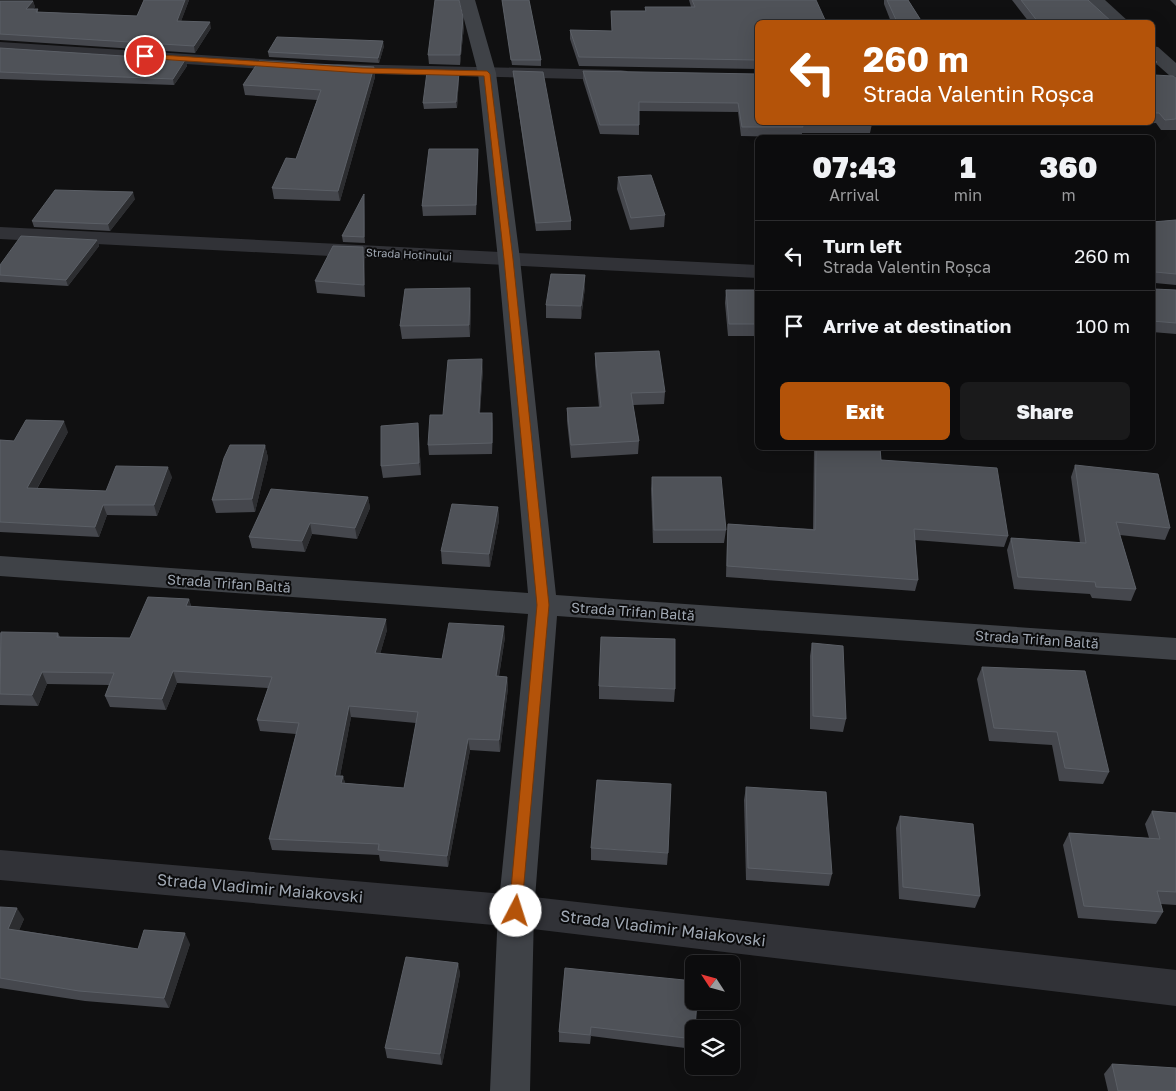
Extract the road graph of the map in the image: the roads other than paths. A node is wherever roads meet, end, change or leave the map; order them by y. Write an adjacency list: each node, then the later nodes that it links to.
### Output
1 (467, 0): 6 (street)
2 (1096, 0): 3 (street)
3 (1119, 20)
4 (0, 47): 6 (street)
5 (1155, 55): 8 (street)
6 (487, 74): 7 (street); 10 (street)
7 (642, 75)
8 (1171, 77)
9 (0, 234): 10 (street, Strada Hotinului)
10 (509, 259): 11 (street, Strada Hotinului); 13 (street)
11 (755, 272)
12 (0, 566): 13 (street, Strada Trifan Baltă)
13 (543, 605): 14 (street, Strada Trifan Baltă); 16 (street)
14 (1176, 649)
15 (0, 865): 16 (street, Strada Vladimir Maiakovski)
16 (516, 911): 17 (street, Strada Vladimir Maiakovski); 18 (street)
17 (1176, 988)
18 (510, 1091)

